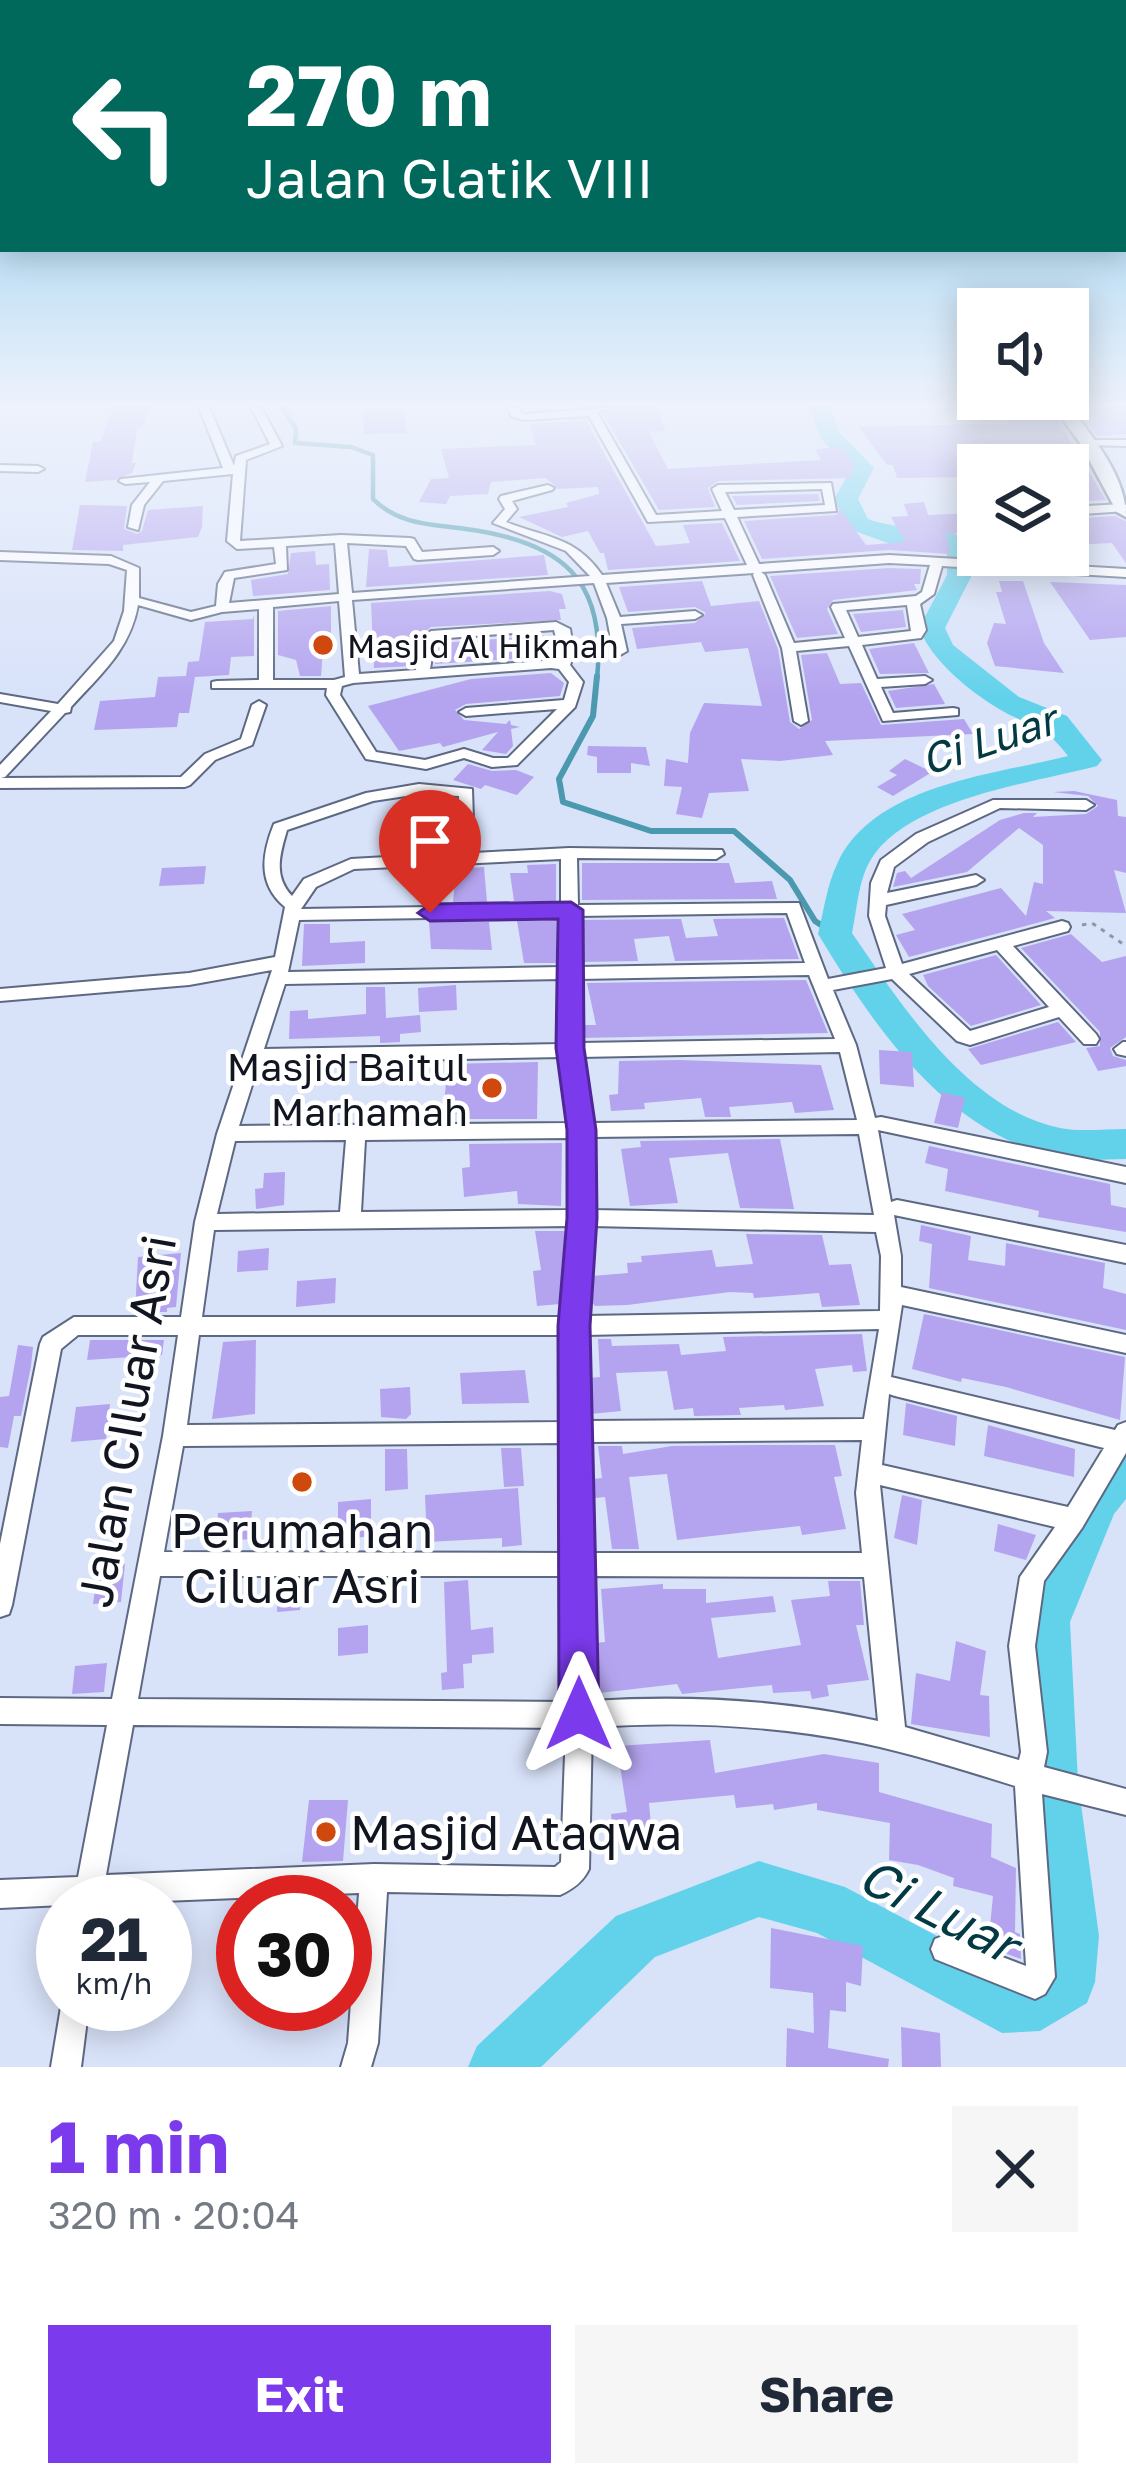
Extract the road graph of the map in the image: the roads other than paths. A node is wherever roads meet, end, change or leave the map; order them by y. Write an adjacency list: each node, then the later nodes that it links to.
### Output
1 (139, 503): 10 (street)
2 (233, 503): 12 (street)
3 (508, 503): 18 (street)
4 (643, 503): 9 (street)
5 (724, 503): 9 (street)
6 (831, 503): 9 (street)
7 (1124, 510): 8 (street)
8 (1089, 511)
9 (730, 516): 16 (street)
10 (134, 526)
11 (341, 538): 12 (street); 13 (street); 20 (street)
12 (279, 542): 23 (street)
13 (493, 551)
14 (0, 556): 19 (street)
15 (944, 562): 16 (street); 17 (street); 21 (street)
16 (757, 572): 18 (street); 27 (street)
17 (1126, 573)
18 (597, 583): 20 (street); 25 (street)
19 (130, 599): 23 (street); 40 (street)
20 (346, 599): 22 (street); 31 (street)
21 (913, 602): 26 (street); 26 (street)
22 (266, 605): 23 (street); 36 (street)
23 (222, 608)
24 (695, 615): 25 (street)
25 (615, 621): 28 (street)
26 (854, 644): 27 (street); 33 (street)
27 (789, 648): 43 (street)
28 (620, 651)
29 (563, 665): 30 (street); 30 (street); 38 (street)
30 (423, 671): 31 (street)
31 (352, 679): 34 (street)
32 (926, 680): 33 (street)
33 (873, 683): 42 (street)
34 (334, 684): 36 (street); 38 (street)
35 (217, 685): 36 (street)
36 (266, 686)
37 (0, 698): 40 (street)
38 (570, 704): 41 (street)
39 (259, 705): 44 (street)
40 (64, 709): 44 (street)
41 (466, 712)
42 (953, 712)
43 (801, 721)
44 (0, 778)
45 (1086, 805): 50 (street)
46 (569, 853): 47 (street); 48 (street); 52 (street)
47 (716, 854)
48 (466, 859): 51 (street); 51 (street)
49 (976, 880): 50 (street)
50 (878, 901): 56 (street)
51 (292, 910): 52 (street); 55 (street, Jalan CIluar Asri)
52 (571, 910): 57 (street); 58 (street)
53 (1063, 927): 54 (street)
54 (1003, 945): 56 (street); 60 (street)
55 (280, 970): 57 (street); 59 (street); 64 (street, Jalan CIluar Asri)
56 (893, 973): 58 (street); 60 (street)
57 (572, 975): 58 (street); 63 (street)
58 (826, 980): 62 (street)
59 (0, 995)
60 (1060, 1010): 61 (street)
61 (1090, 1040)
62 (847, 1045): 63 (street); 65 (street)
63 (570, 1048): 64 (street); 66 (street)
64 (255, 1056): 68 (street, Jalan CIluar Asri)
65 (873, 1126): 66 (street); 69 (street); 70 (street)
66 (582, 1130): 67 (street); 71 (street)
67 (356, 1132): 68 (street); 72 (street)
68 (227, 1134): 73 (street, Jalan CIluar Asri)
69 (1126, 1175)
70 (892, 1216): 71 (street); 74 (street); 76 (street)
71 (582, 1218): 72 (street); 77 (street)
72 (350, 1220): 73 (street)
73 (205, 1222): 78 (street, Jalan CIluar Asri)
74 (1126, 1254)
75 (898, 1294): 79 (street)
76 (891, 1320): 77 (street); 81 (street)
77 (574, 1326): 78 (street); 82 (street)
78 (190, 1328): 83 (street, Jalan CIluar Asri); 90 (street)
79 (1126, 1344)
80 (895, 1386): 84 (street)
81 (875, 1429): 82 (street); 89 (street)
82 (577, 1433): 83 (street); 88 (street)
83 (174, 1436): 87 (street, Jalan CIluar Asri)
84 (1123, 1437): 86 (street)
85 (884, 1474): 86 (street)
86 (1074, 1520): 95 (street)
87 (149, 1564): 88 (street); 92 (street, Jalan CIluar Asri)
88 (578, 1564): 89 (street); 93 (street)
89 (876, 1565): 94 (street)
90 (0, 1605)
91 (0, 1711): 92 (street)
92 (119, 1712): 93 (street); 97 (street, Jalan CIluar Asri)
93 (579, 1714): 94 (street); 98 (street)
94 (893, 1737): 95 (street)
95 (1036, 1780): 96 (street); 102 (street)
96 (1119, 1800)
97 (91, 1875)
98 (374, 1878): 99 (street); 105 (street)
99 (192, 1890)
100 (0, 1894): 101 (street)
101 (36, 1895)
102 (945, 1949)
103 (71, 2031): 104 (street)
104 (66, 2067)
105 (356, 2067)

